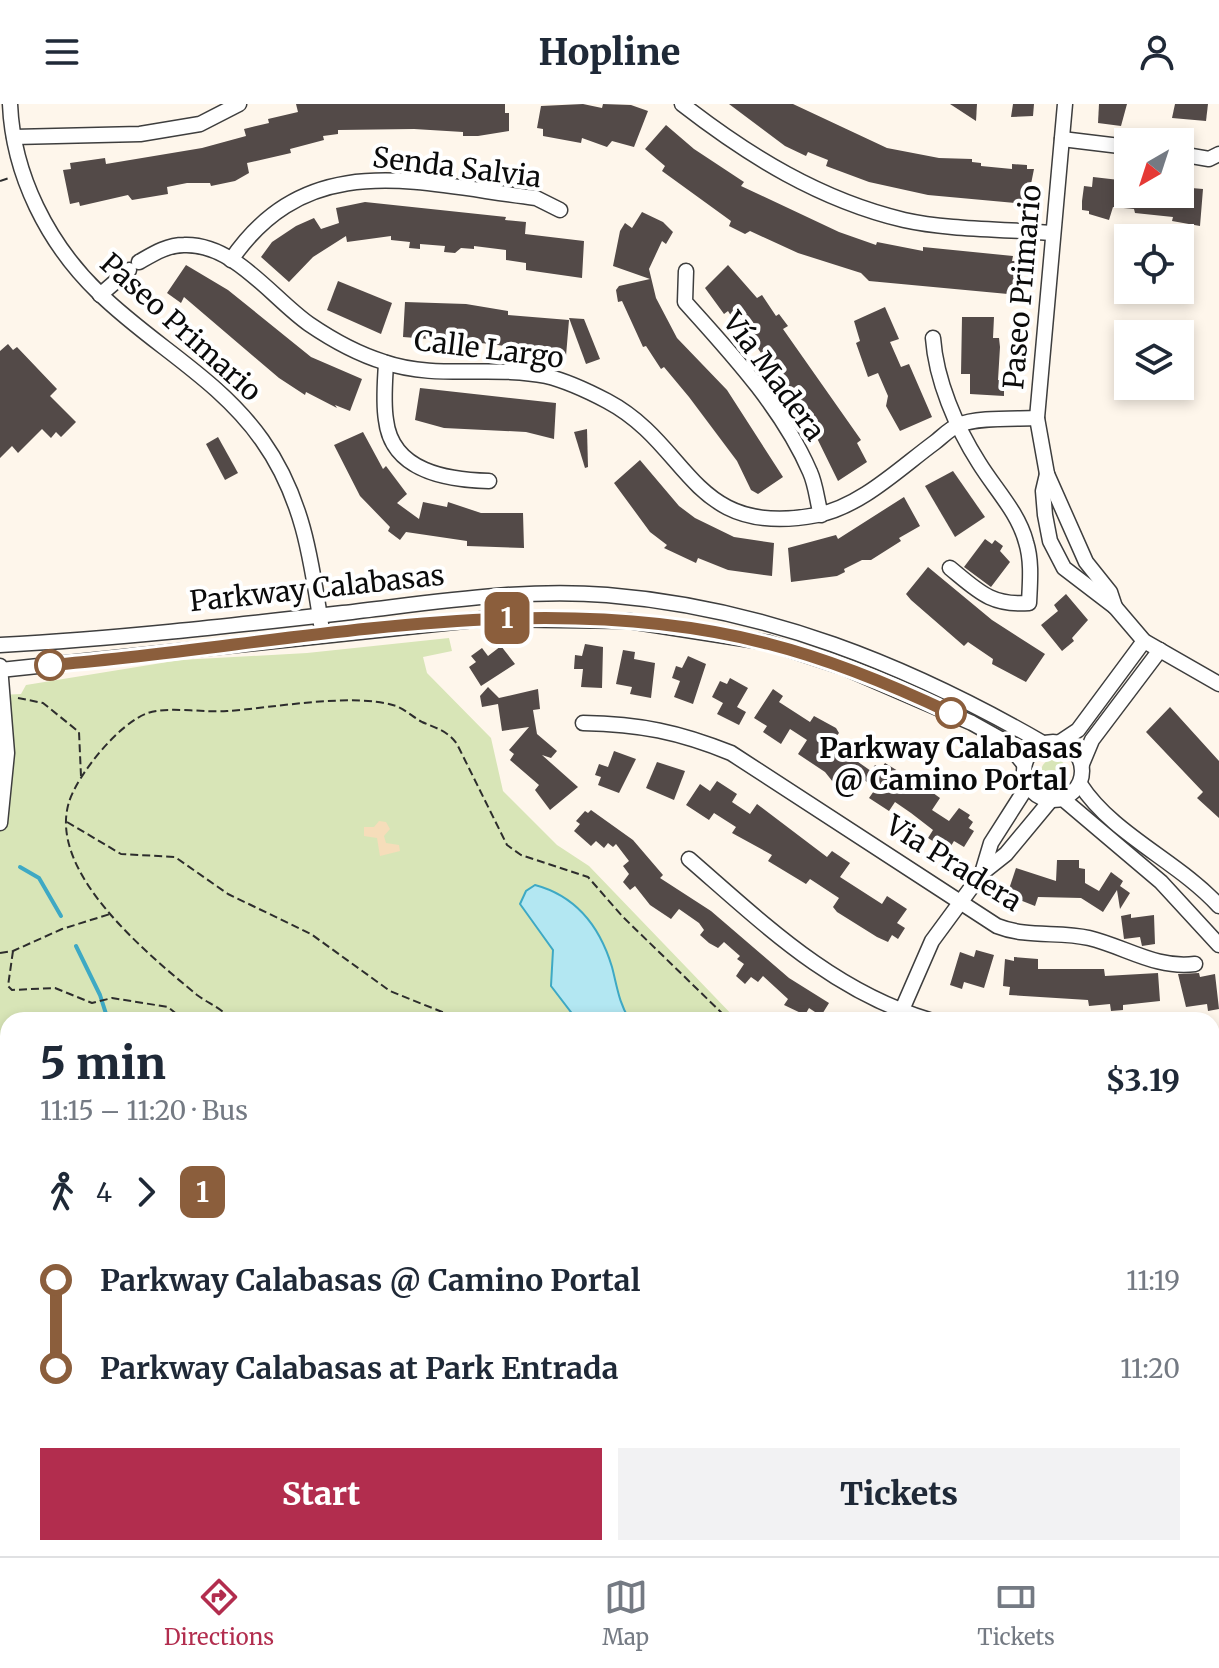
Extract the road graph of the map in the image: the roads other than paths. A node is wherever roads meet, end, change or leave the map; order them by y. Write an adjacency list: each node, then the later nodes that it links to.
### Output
1 (10, 104): 5 (street, Paseo Primario)
2 (239, 104): 5 (street)
3 (682, 104): 11 (street)
4 (1065, 104): 6 (street, Paseo Primario)
5 (14, 137): 14 (street, Paseo Primario)
6 (1062, 139): 7 (street); 11 (street, Paseo Primario)
7 (1114, 145)
8 (1219, 154): 9 (street)
9 (1194, 156)
10 (560, 210): 12 (street, Senda Salvia)
11 (1051, 233): 17 (street, Paseo Primario)
12 (231, 260): 14 (street, Calle Largo); 16 (street, Calle Largo)
13 (686, 271): 21 (street, Vía Madera)
14 (100, 295): 24 (street, Paseo Primario)
15 (933, 338): 18 (street)
16 (386, 363): 20 (street); 21 (street, Calle Largo)
17 (1037, 418): 18 (street); 19 (street, Paseo Primario)
18 (959, 424): 21 (street, Calle Largo); 22 (street)
19 (1047, 474): 23 (street, Paseo Primario); 23 (street, Paseo Primario)
20 (489, 481)
21 (821, 515)
22 (950, 568)
23 (1115, 607): 26 (street, Paseo Primario)
24 (320, 616): 25 (street, Paseo Primario); 27 (street, Parkway Calabasas); 33 (street, Parkway Calabasas)
25 (323, 636): 29 (street, Parkway Calabasas); 34 (street, Parkway Calabasas)
26 (1144, 641): 28 (street, Paseo Primario); 32 (street)
27 (0, 645)
28 (1160, 650): 30 (street, Paseo Primario); 35 (street)
29 (0, 668): 39 (street)
30 (1219, 684)
31 (583, 723): 44 (street, Via Pradera)
32 (1060, 742): 33 (street); 35 (street)
33 (1043, 743): 34 (street)
34 (1024, 764): 37 (street)
35 (1082, 764): 36 (street)
36 (1080, 784): 38 (street); 45 (street)
37 (1028, 785): 38 (street); 40 (street)
38 (1056, 800): 41 (street); 46 (street)
39 (0, 823)
40 (1002, 826): 41 (street); 43 (street)
41 (1020, 837): 43 (street)
42 (689, 859): 48 (street)
43 (982, 873): 44 (street)
44 (960, 902): 47 (street, Via Pradera); 48 (street)
45 (1219, 906)
46 (1219, 945)
47 (1195, 964)
48 (901, 1012)

